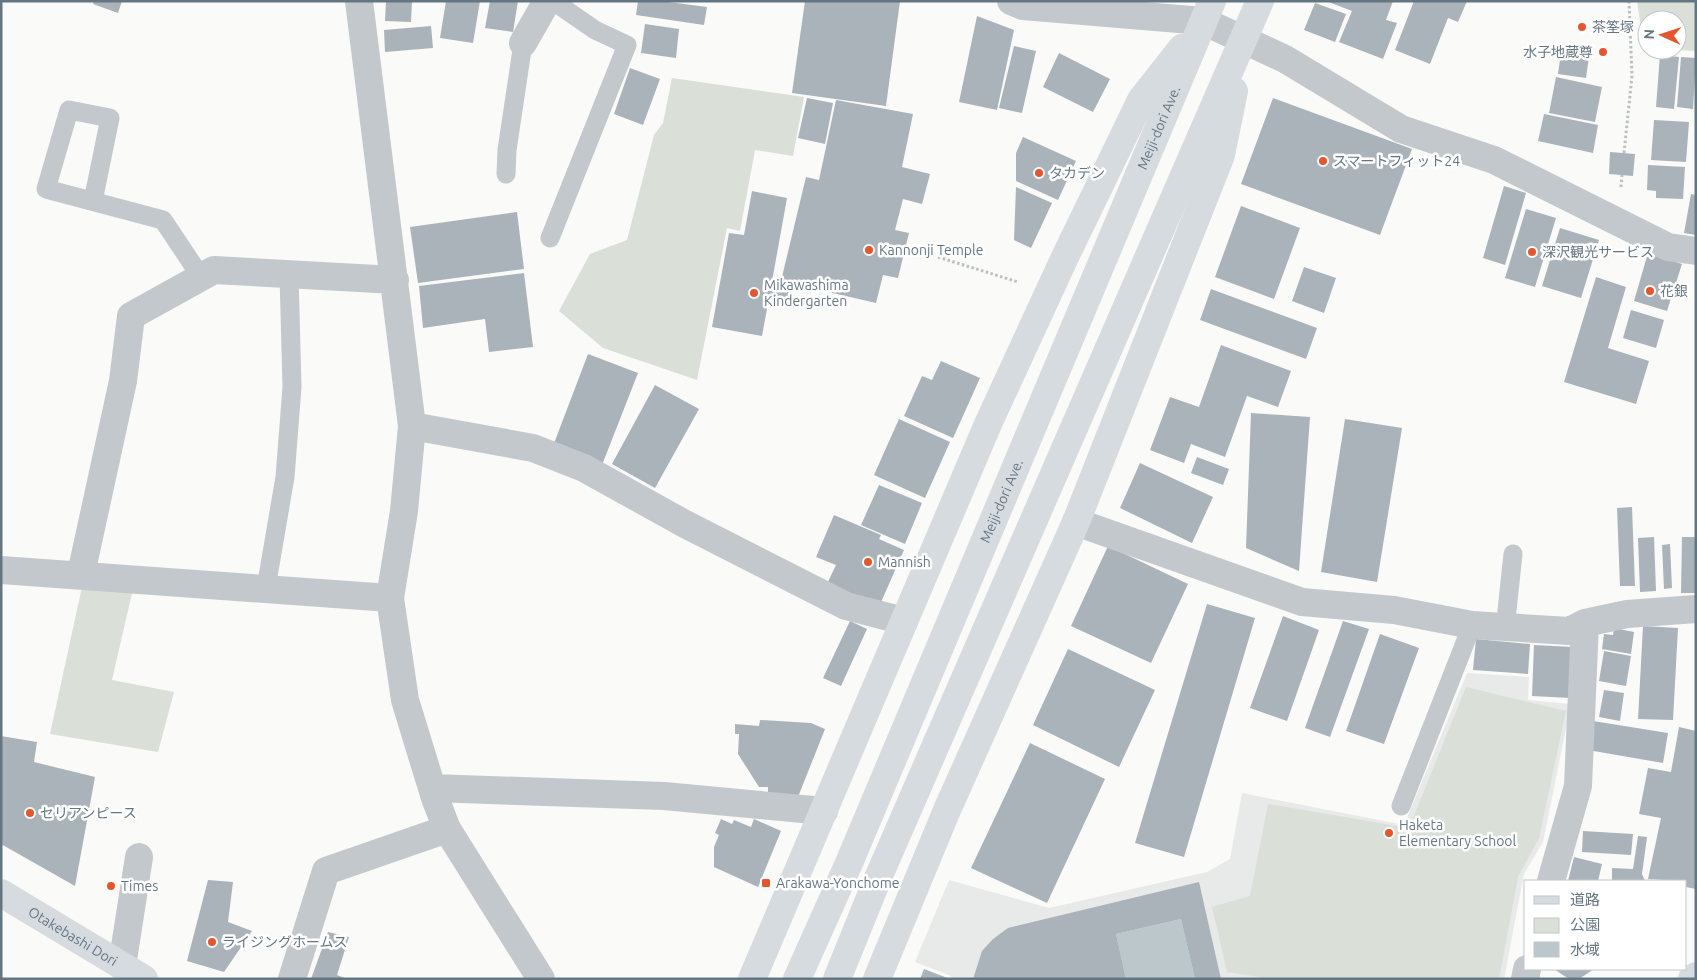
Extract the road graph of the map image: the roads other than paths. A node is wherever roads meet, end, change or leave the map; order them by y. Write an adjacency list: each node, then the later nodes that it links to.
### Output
1 (359, 1): 15 (street)
2 (547, 1): 8 (street)
3 (554, 1): 11 (lane)
4 (1011, 1): 6 (street)
5 (1260, 1): 7 (main road)
6 (1208, 11): 7 (street); 24 (main road); 40 (main road, Meiji-dori Ave.)
7 (1244, 41): 12 (street); 17 (main road); 41 (main road)
8 (523, 43): 9 (lane)
9 (506, 174)
10 (93, 201): 10 (lane); 14 (lane)
11 (550, 238)
12 (1696, 251)
13 (289, 274): 14 (street); 15 (street); 21 (lane)
14 (201, 277): 20 (street)
15 (395, 280): 16 (street)
16 (412, 426): 22 (street); 24 (street)
17 (1076, 522): 26 (street); 42 (main road)
18 (1513, 554): 27 (lane)
19 (1, 570): 20 (street)
20 (81, 574): 21 (street)
21 (266, 588): 22 (street)
22 (390, 598): 28 (street)
23 (1696, 609): 25 (street)
24 (904, 622): 30 (main road)
25 (1584, 623): 27 (street); 33 (street)
26 (1472, 625): 27 (street); 29 (lane)
27 (1505, 629)
28 (432, 788): 30 (street); 31 (street)
29 (1400, 806)
30 (824, 811): 39 (main road)
31 (447, 828): 37 (street); 38 (street)
32 (138, 857): 35 (street)
33 (1552, 880)
34 (1, 893): 35 (main road, Otakebashi Dori)
35 (133, 972)
36 (1696, 976): 43 (main road)
37 (292, 979)
38 (541, 979)
39 (752, 979)
40 (797, 979)
41 (836, 979)
42 (877, 979)
43 (1692, 979)

